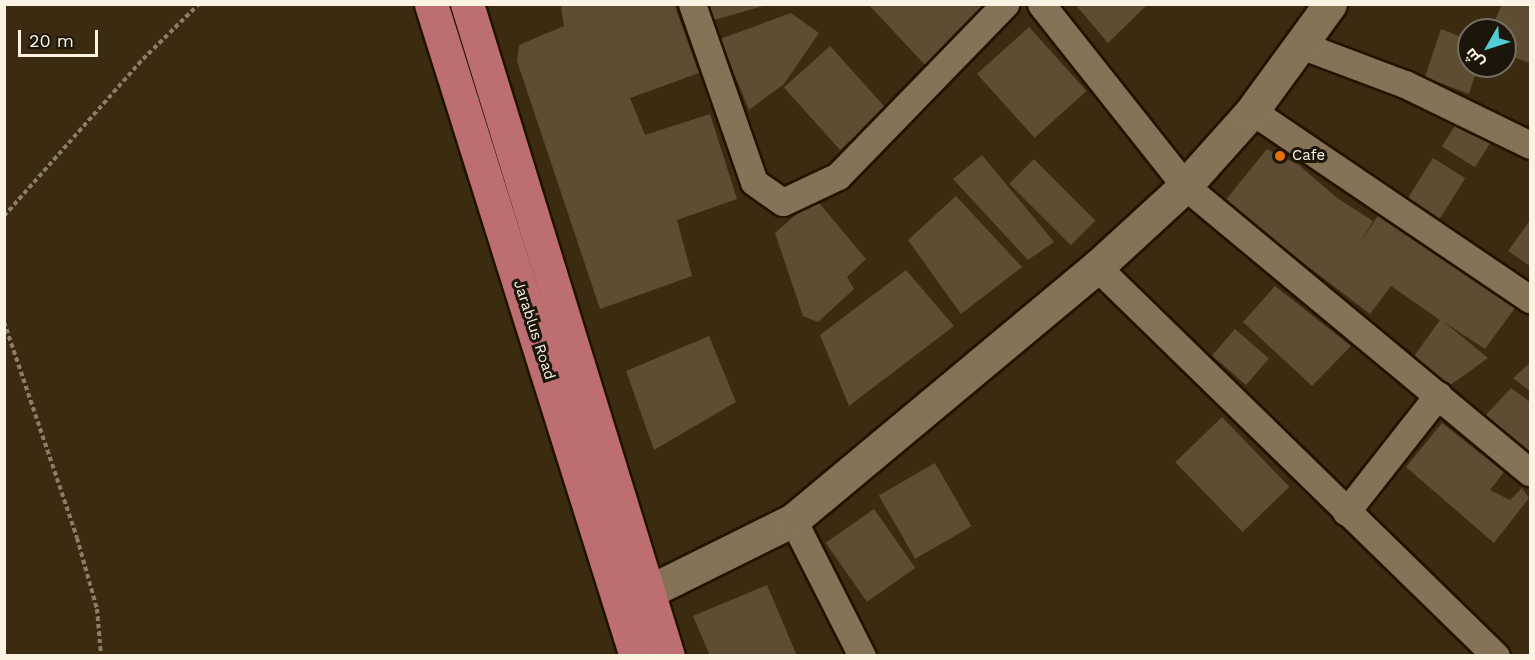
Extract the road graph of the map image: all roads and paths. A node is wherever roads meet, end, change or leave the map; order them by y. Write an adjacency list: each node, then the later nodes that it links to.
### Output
1 (199, 4): 12 (path)
2 (431, 4): 20 (main road, Jarablus Road)
3 (467, 4): 20 (main road, Jarablus Road)
4 (693, 4): 5 (street)
5 (1005, 4)
6 (1041, 4): 11 (street)
7 (1330, 4): 8 (main road)
8 (1301, 45): 9 (main road); 10 (street)
9 (1252, 111): 11 (main road); 14 (street)
10 (1530, 145)
11 (1185, 186): 13 (main road); 16 (street)
12 (4, 216)
13 (1097, 267): 18 (street); 19 (main road)
14 (1530, 299)
15 (4, 322): 21 (path)
16 (1438, 395): 17 (street); 18 (street)
17 (1530, 472)
18 (1346, 512): 25 (street)
19 (793, 520): 20 (main road); 24 (street)
20 (634, 596): 22 (main road, Jarablus Road); 23 (main road, Jarablus Road)
21 (101, 656)
22 (636, 656)
23 (668, 656)
24 (862, 656)
25 (1496, 656)

